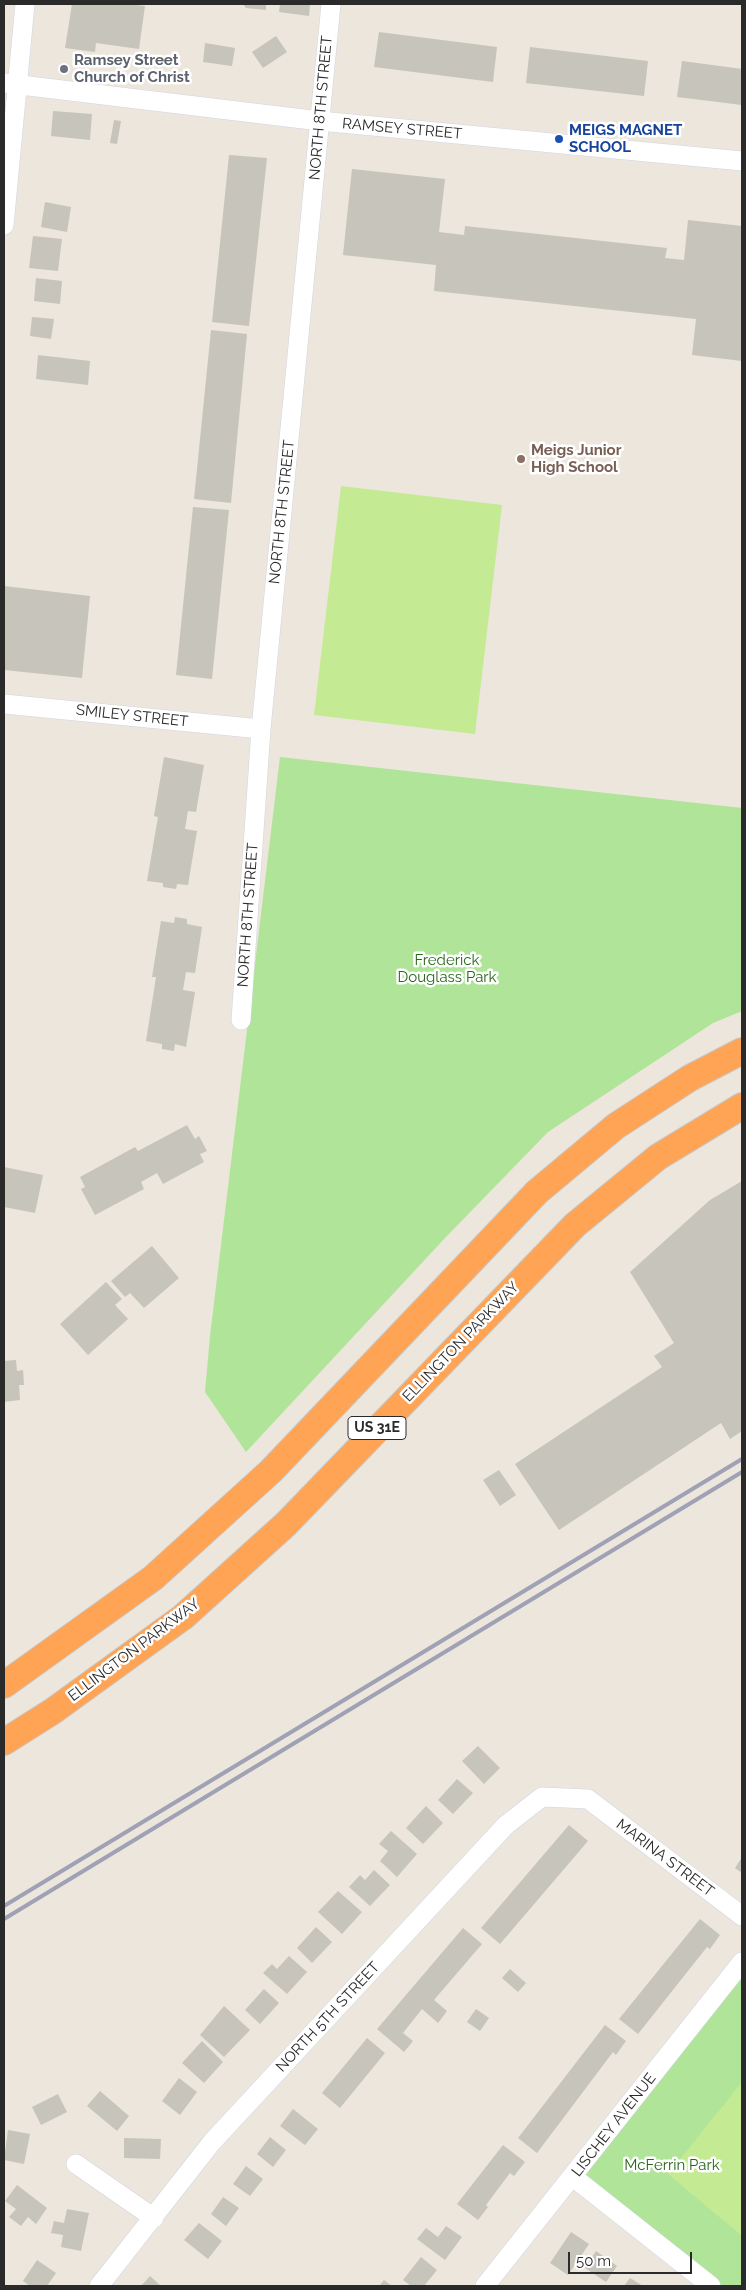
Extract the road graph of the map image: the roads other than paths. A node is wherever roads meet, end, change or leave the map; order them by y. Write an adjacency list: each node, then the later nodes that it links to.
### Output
1 (25, 4): 3 (street)
2 (331, 4): 4 (street, NORTH 8TH STREET)
3 (11, 84): 4 (street, RAMSEY STREET); 6 (street)
4 (320, 121): 5 (street, RAMSEY STREET); 8 (street, NORTH 8TH STREET)
5 (742, 161)
6 (4, 225)
7 (4, 704): 8 (street, SMILEY STREET)
8 (260, 729): 9 (street, NORTH 8TH STREET)
9 (241, 1020)
10 (742, 1051): 12 (highway, US 31E)
11 (742, 1106): 13 (highway, ELLINGTON PARKWAY / US 31E)
12 (4, 1685)
13 (4, 1742)
14 (588, 1800): 15 (street, MARINA STREET); 19 (street, NORTH 5TH STREET)
15 (742, 1916)
16 (742, 1962): 18 (street, LISCHEY AVENUE)
17 (76, 2164): 19 (street)
18 (573, 2177): 21 (street, LISCHEY AVENUE); 22 (street)
19 (154, 2218): 20 (street, NORTH 5TH STREET)
20 (99, 2286)
21 (485, 2286)
22 (711, 2286)

